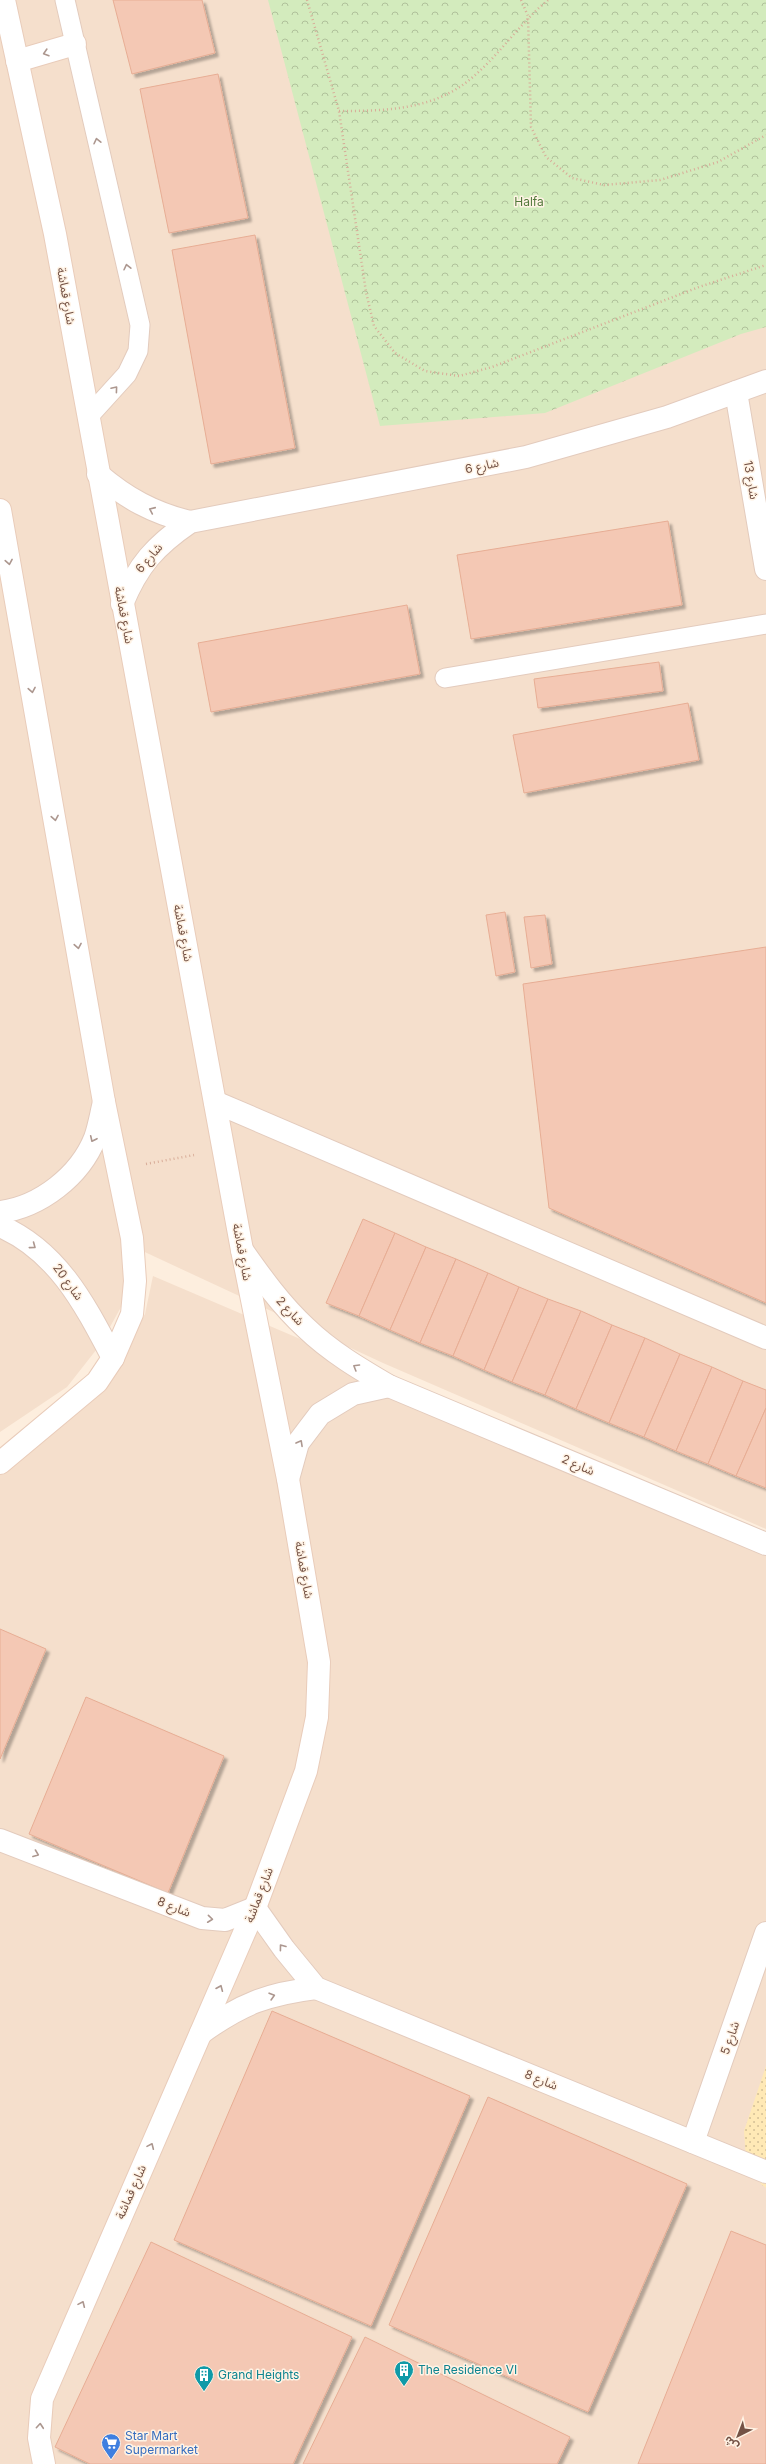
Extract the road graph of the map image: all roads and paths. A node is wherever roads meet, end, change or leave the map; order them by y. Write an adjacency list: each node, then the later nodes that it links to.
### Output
1 (4, 0): 8 (street, شارع قماشة)
2 (65, 0): 7 (lane)
3 (307, 0): 9 (path)
4 (521, 0): 6 (path)
5 (548, 0): 6 (path)
6 (528, 16): 9 (path); 10 (path)
7 (75, 44): 8 (street, one-way to 8); 14 (lane, one-way to 7)
8 (17, 61): 14 (street, شارع قماشة)
9 (339, 112): 11 (path)
10 (766, 136)
11 (766, 265)
12 (766, 382): 13 (street, شارع 6)
13 (736, 392): 17 (street, شارع 6); 18 (street, شارع 13)
14 (88, 417): 15 (street, شارع قماشة)
15 (98, 474): 17 (street, شارع 6, one-way to 15); 19 (street, شارع قماشة)
16 (0, 510): 22 (street, one-way to 22)
17 (190, 522): 19 (street, شارع 6)
18 (766, 569)
19 (122, 604): 23 (street, شارع قماشة)
20 (766, 624): 21 (lane)
21 (445, 678)
22 (104, 1102): 25 (street); 26 (street, one-way to 26)
23 (214, 1102): 24 (street, شارع قماشة); 29 (street)
24 (223, 1150): 25 (path); 28 (street, شارع قماشة)
25 (118, 1169): 30 (street)
26 (0, 1212)
27 (0, 1226): 30 (street, شارع 20, one-way to 30)
28 (242, 1250): 31 (street, شارع 2, one-way to 28); 33 (street, شارع قماشة)
29 (766, 1338)
30 (113, 1358): 32 (street)
31 (389, 1386): 33 (street, one-way to 31); 34 (street, شارع 2)
32 (0, 1463)
33 (288, 1480): 36 (street, شارع قماشة)
34 (766, 1544)
35 (0, 1840): 36 (street, شارع 8, one-way to 36)
36 (255, 1908): 38 (street, شارع 8, one-way to 36); 39 (street, شارع قماشة, one-way to 36)
37 (766, 1933): 40 (street, شارع 5)
38 (316, 1988): 39 (street, شارع 8, one-way to 38); 40 (street, شارع 8)
39 (201, 2033): 42 (street, شارع قماشة, one-way to 39)
40 (693, 2142): 41 (street, شارع 8)
41 (766, 2172)
42 (44, 2464)

